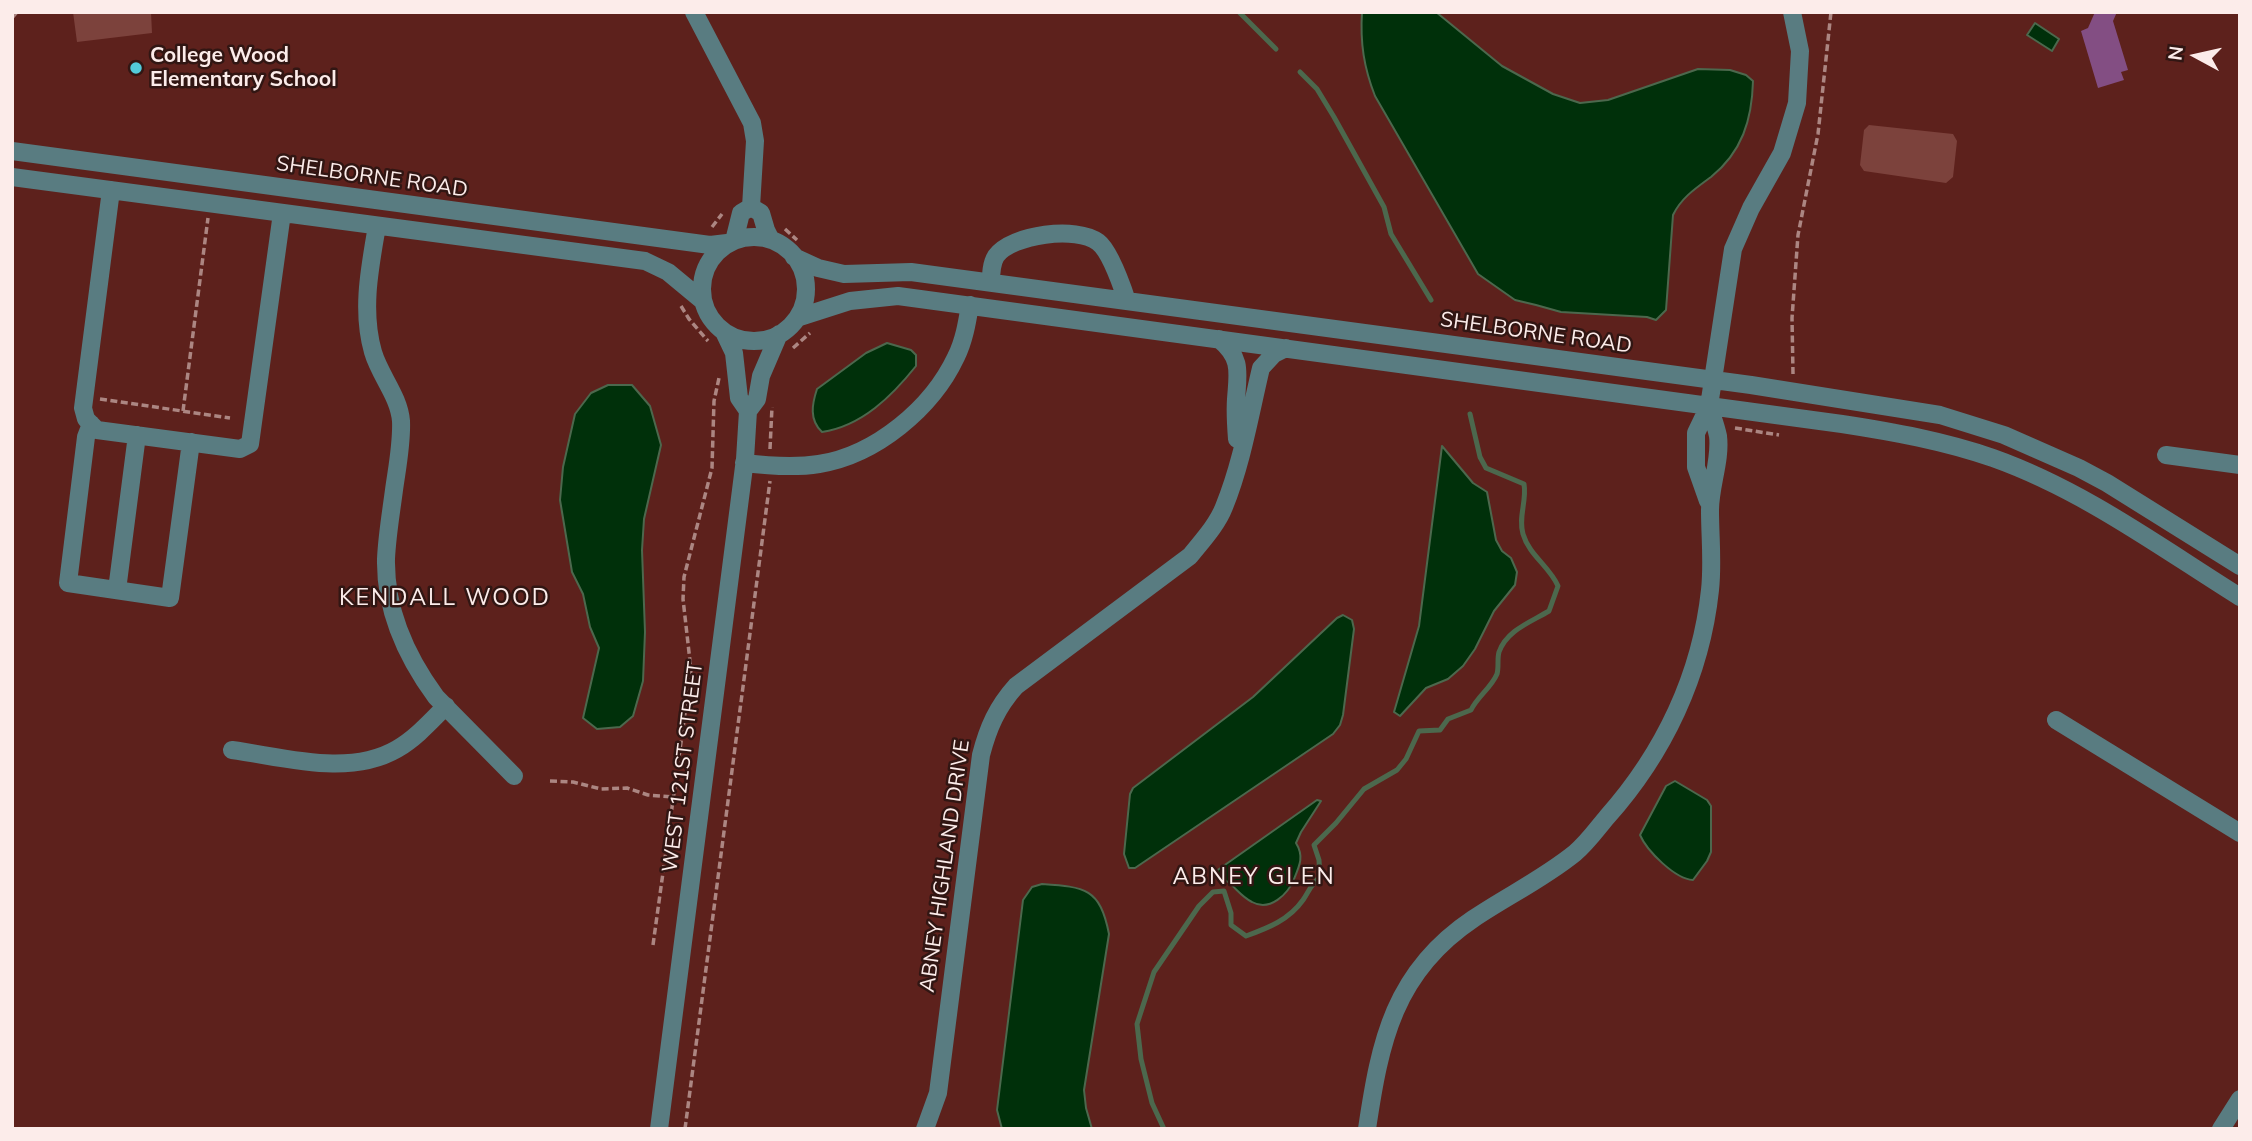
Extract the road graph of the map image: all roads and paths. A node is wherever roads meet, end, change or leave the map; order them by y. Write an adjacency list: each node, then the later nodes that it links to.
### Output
1 (17, 12): 5 (path)
2 (694, 12): 10 (street)
3 (1792, 12): 32 (street)
4 (1831, 12): 30 (path)
5 (12, 18)
6 (12, 151): 16 (street, SHELBORNE ROAD)
7 (12, 177): 8 (street)
8 (111, 190): 11 (street); 38 (street)
9 (726, 206): 14 (path)
10 (751, 207): 15 (street); 16 (street)
11 (282, 213): 13 (street); 42 (street)
12 (208, 218): 35 (path)
13 (377, 226): 20 (street); 51 (street)
14 (706, 230)
15 (771, 240): 16 (street); 17 (street)
16 (731, 242): 20 (street)
17 (794, 257): 18 (street, SHELBORNE ROAD); 23 (street)
18 (991, 283): 21 (street, SHELBORNE ROAD); 21 (street)
19 (676, 298): 26 (path)
20 (703, 300): 26 (street)
21 (1127, 301): 32 (street, SHELBORNE ROAD)
22 (970, 305): 23 (street, SHELBORNE ROAD); 27 (street, SHELBORNE ROAD); 46 (street)
23 (797, 318): 25 (street)
24 (816, 328): 29 (path)
25 (779, 334): 26 (street); 36 (street, WEST 121ST STREET)
26 (718, 338): 36 (street, WEST 121ST STREET)
27 (1219, 338): 28 (street, SHELBORNE ROAD); 45 (street, ABNEY HIGHLAND DRIVE)
28 (1286, 348): 32 (street, SHELBORNE ROAD); 45 (street, ABNEY HIGHLAND DRIVE)
29 (790, 351)
30 (1793, 374)
31 (719, 377): 56 (path)
32 (1711, 392): 48 (street, SHELBORNE ROAD); 50 (street, SHELBORNE ROAD); 63 (street)
33 (100, 399): 35 (path)
34 (773, 402): 46 (path)
35 (183, 411): 37 (path)
36 (748, 411): 44 (street, WEST 121ST STREET)
37 (230, 418)
38 (91, 424): 40 (street); 49 (street)
39 (1741, 430): 41 (path)
40 (137, 435): 42 (street); 49 (street)
41 (1783, 435)
42 (191, 442): 49 (street)
43 (2166, 455): 47 (street)
44 (744, 463): 46 (street); 60 (street, WEST 121ST STREET)
45 (1237, 463): 62 (street, ABNEY HIGHLAND DRIVE)
46 (770, 465): 61 (path)
47 (2240, 465)
48 (2240, 566)
49 (117, 590)
50 (2237, 590)
51 (446, 706): 53 (street); 54 (street)
52 (2056, 720): 57 (street)
53 (232, 750)
54 (514, 776)
55 (551, 781): 56 (path)
56 (673, 797): 58 (path)
57 (2240, 833)
58 (653, 945)
59 (2240, 1099): 64 (street)
60 (659, 1129)
61 (685, 1129)
62 (925, 1129)
63 (1367, 1129)
64 (2221, 1129)

